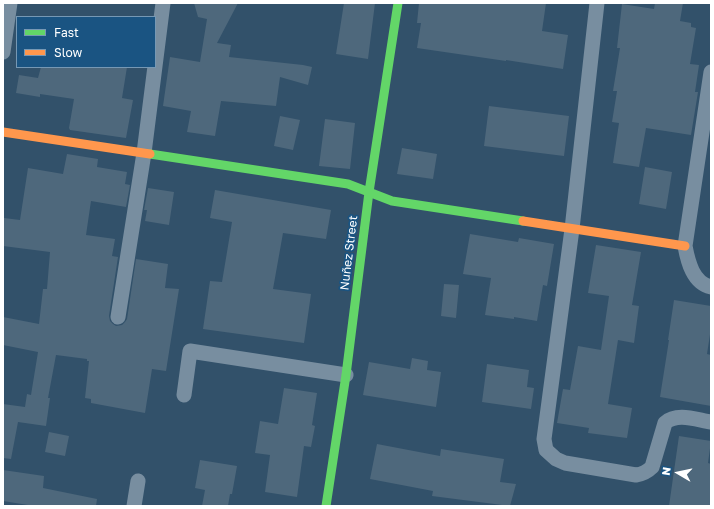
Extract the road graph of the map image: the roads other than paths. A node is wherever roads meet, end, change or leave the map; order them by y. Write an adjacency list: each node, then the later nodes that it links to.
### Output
1 (10, 3): 5 (street)
2 (163, 3): 6 (street)
3 (398, 3): 11 (street, Nuñez Street)
4 (597, 3): 12 (street)
5 (3, 52)
6 (156, 58)
7 (155, 68): 10 (street)
8 (711, 72): 13 (street)
9 (3, 132): 10 (street)
10 (144, 153): 11 (street); 15 (street)
11 (369, 192): 12 (street); 16 (street, Nuñez Street)
12 (572, 229): 13 (street); 18 (street)
13 (685, 246): 14 (street)
14 (711, 287)
15 (118, 317)
16 (346, 375): 17 (street); 21 (street, Nuñez Street)
17 (184, 395)
18 (711, 422)
19 (138, 481): 20 (street)
20 (134, 506)
21 (326, 506)

